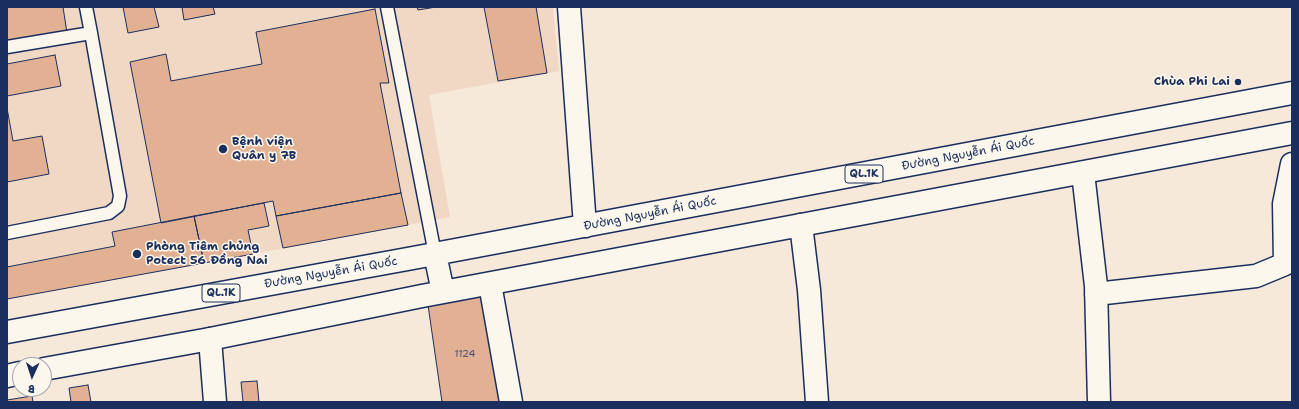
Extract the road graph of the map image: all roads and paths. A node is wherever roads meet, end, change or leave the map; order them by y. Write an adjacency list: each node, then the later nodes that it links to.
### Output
1 (86, 7): 4 (lane)
2 (387, 7): 13 (lane)
3 (569, 7): 11 (main road)
4 (91, 33): 5 (lane); 12 (lane)
5 (7, 47)
6 (1292, 93): 11 (main road, Đường Nguyễn Ái Quốc / QL.1K)
7 (1292, 133): 9 (main road)
8 (1292, 164): 16 (main road)
9 (1083, 173): 10 (main road); 16 (main road)
10 (801, 225): 14 (main road); 20 (main road)
11 (586, 226): 13 (main road, Đường Nguyễn Ái Quốc / QL.1K)
12 (7, 232)
13 (435, 254): 15 (main road); 17 (main road, Đường Nguyễn Ái Quốc / QL.1K)
14 (490, 284): 15 (main road); 22 (main road)
15 (443, 292): 18 (main road)
16 (1096, 294): 23 (main road)
17 (7, 332)
18 (210, 339): 19 (main road); 21 (main road)
19 (52, 368)
20 (814, 401)
21 (215, 402)
22 (511, 402)
23 (1099, 402)

